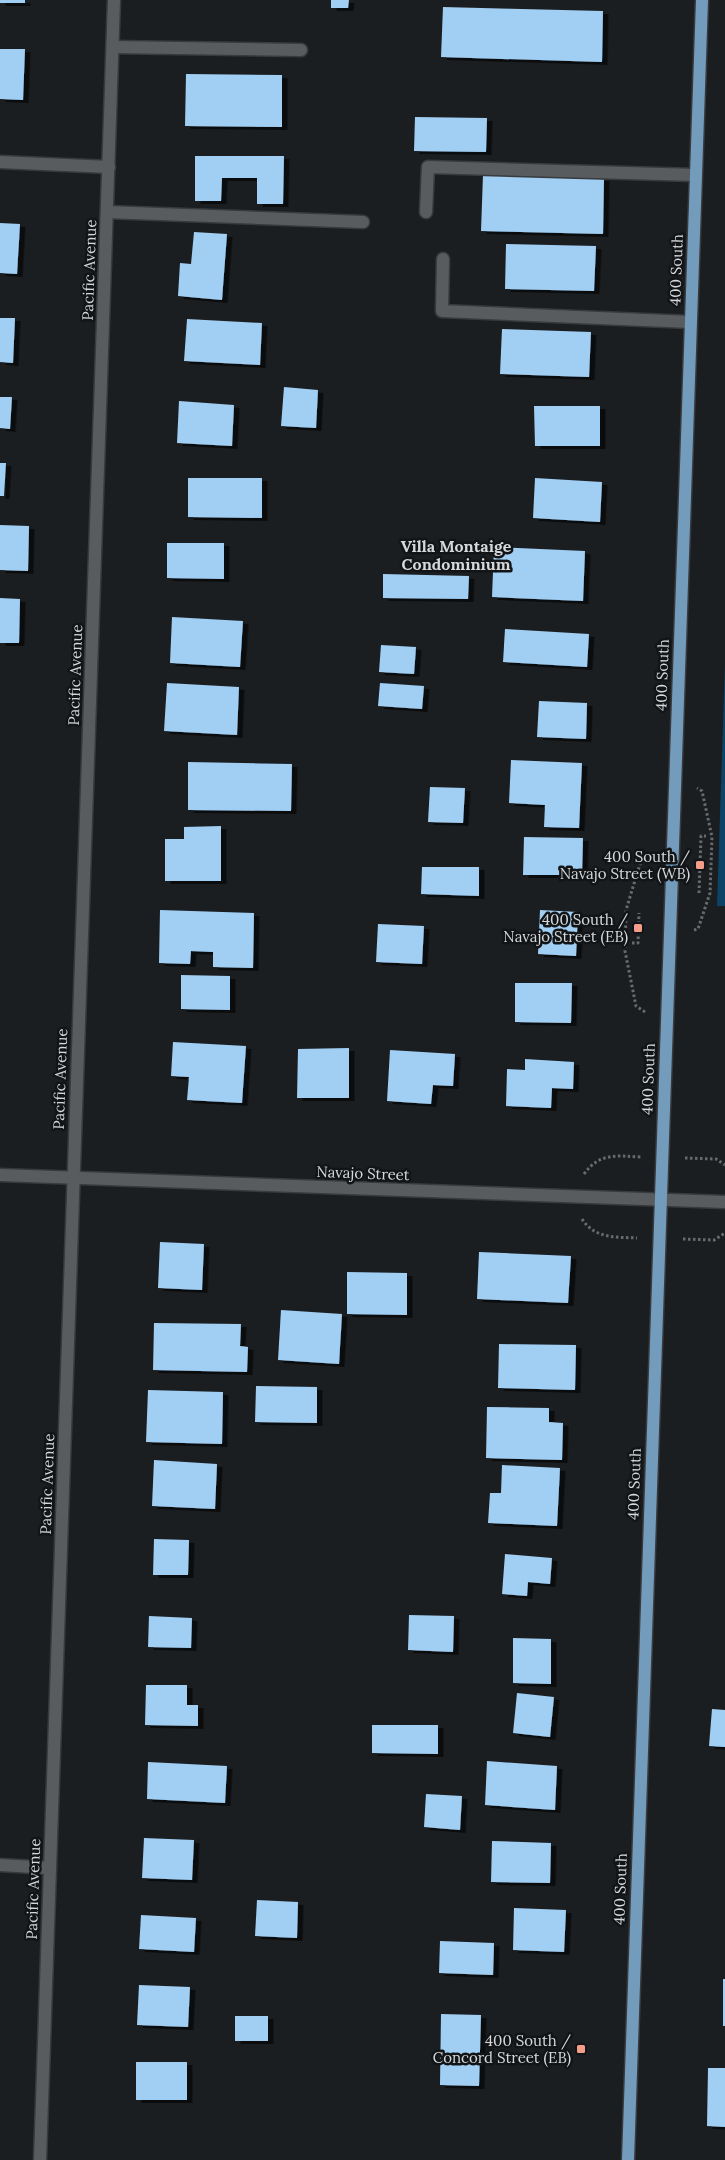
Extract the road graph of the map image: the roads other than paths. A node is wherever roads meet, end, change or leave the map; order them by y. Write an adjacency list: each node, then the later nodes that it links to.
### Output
1 (114, 0): 3 (street, Pacific Avenue)
2 (702, 0): 7 (main road, 400 South)
3 (113, 47): 4 (street); 6 (street, Pacific Avenue)
4 (301, 50)
5 (0, 162): 6 (street)
6 (109, 166): 8 (street, Pacific Avenue)
7 (696, 175): 9 (street); 12 (main road, 400 South)
8 (107, 212): 10 (street); 14 (street, Pacific Avenue)
9 (426, 212)
10 (363, 222)
11 (443, 260): 12 (street)
12 (690, 322): 15 (main road, 400 South)
13 (0, 1175): 14 (street, Navajo Street)
14 (73, 1178): 15 (street, Navajo Street); 18 (street, Pacific Avenue)
15 (659, 1200): 16 (street, Navajo Street); 20 (main road, 400 South)
16 (725, 1202)
17 (0, 1864): 18 (street)
18 (50, 1868): 19 (street, Pacific Avenue)
19 (40, 2160)
20 (628, 2160)

